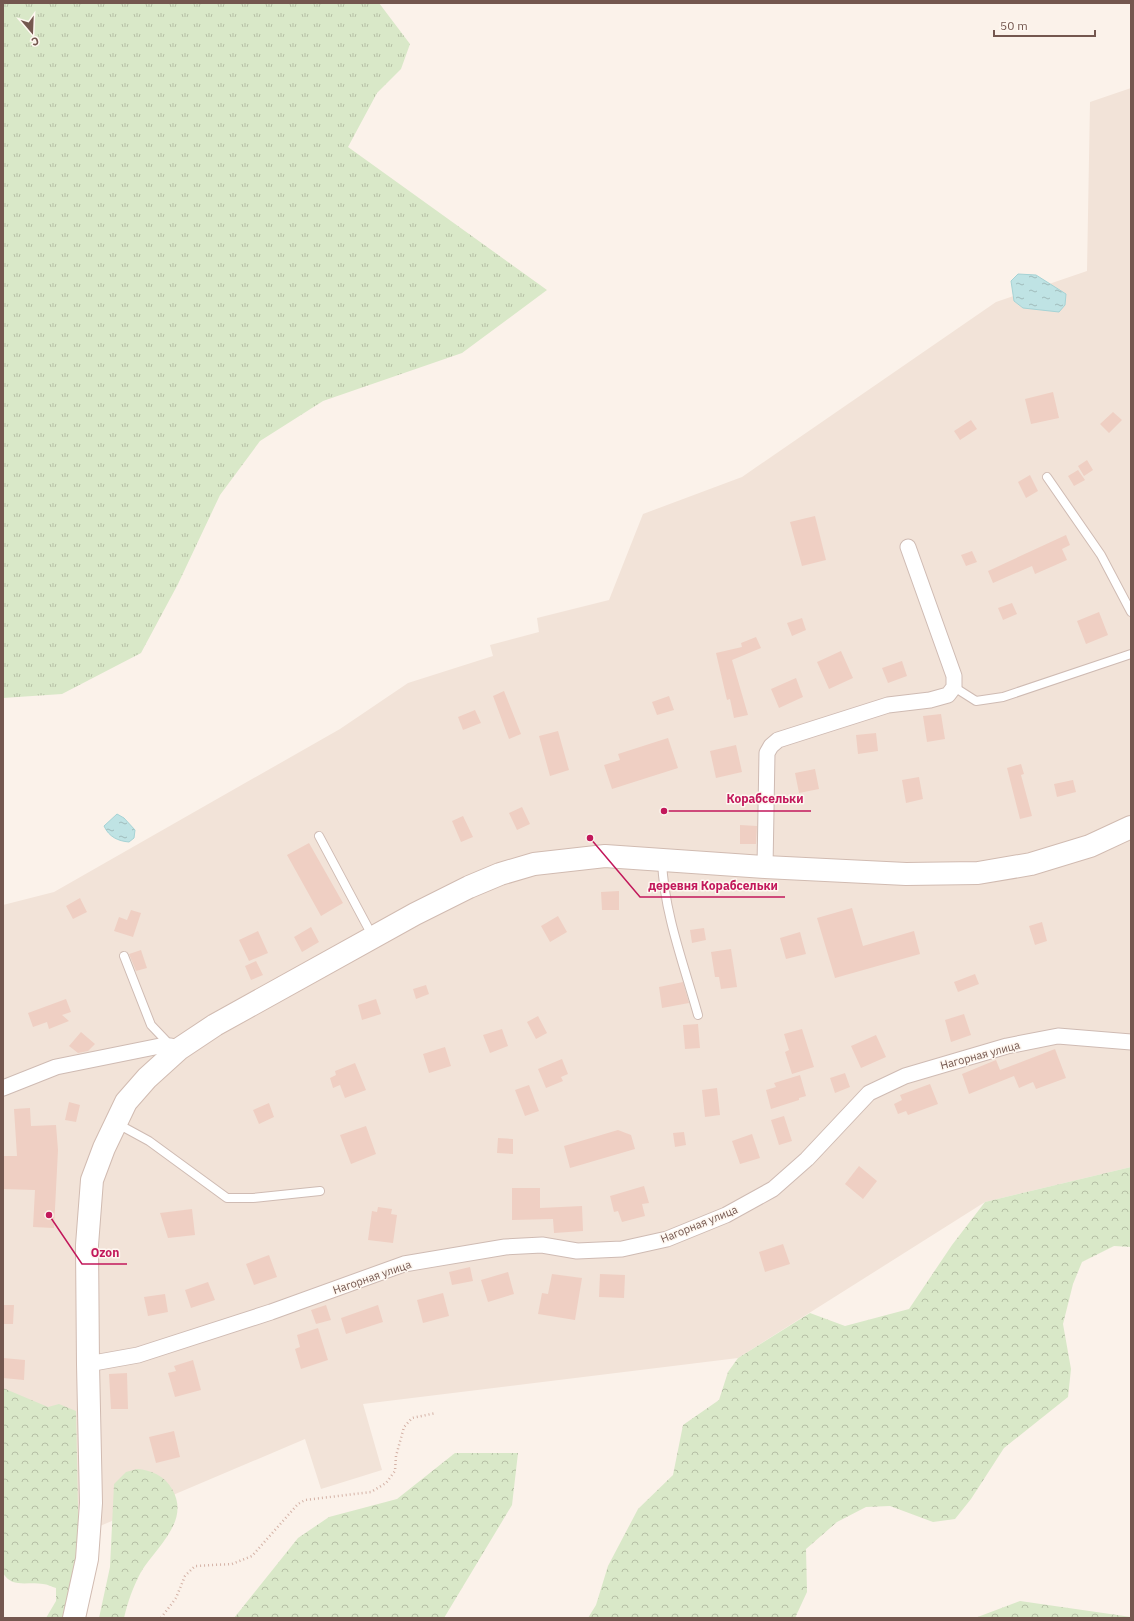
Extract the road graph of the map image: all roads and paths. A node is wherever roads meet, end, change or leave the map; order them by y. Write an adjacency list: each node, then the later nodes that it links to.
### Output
1 (1047, 477): 3 (lane)
2 (908, 547): 5 (street)
3 (1131, 612)
4 (1131, 654): 5 (lane)
5 (954, 687): 9 (street)
6 (1131, 827): 9 (main road)
7 (318, 836): 10 (lane)
8 (662, 860): 9 (main road); 10 (main road); 12 (lane)
9 (765, 867)
10 (374, 937): 14 (main road)
11 (124, 956): 14 (lane)
12 (698, 1015)
13 (1131, 1042): 18 (street, Нагорная улица)
14 (175, 1047): 15 (street); 16 (main road)
15 (3, 1088)
16 (115, 1122): 17 (lane); 18 (main road)
17 (320, 1190)
18 (88, 1364): 20 (main road)
19 (436, 1413): 21 (path)
20 (74, 1618)
21 (162, 1618)

